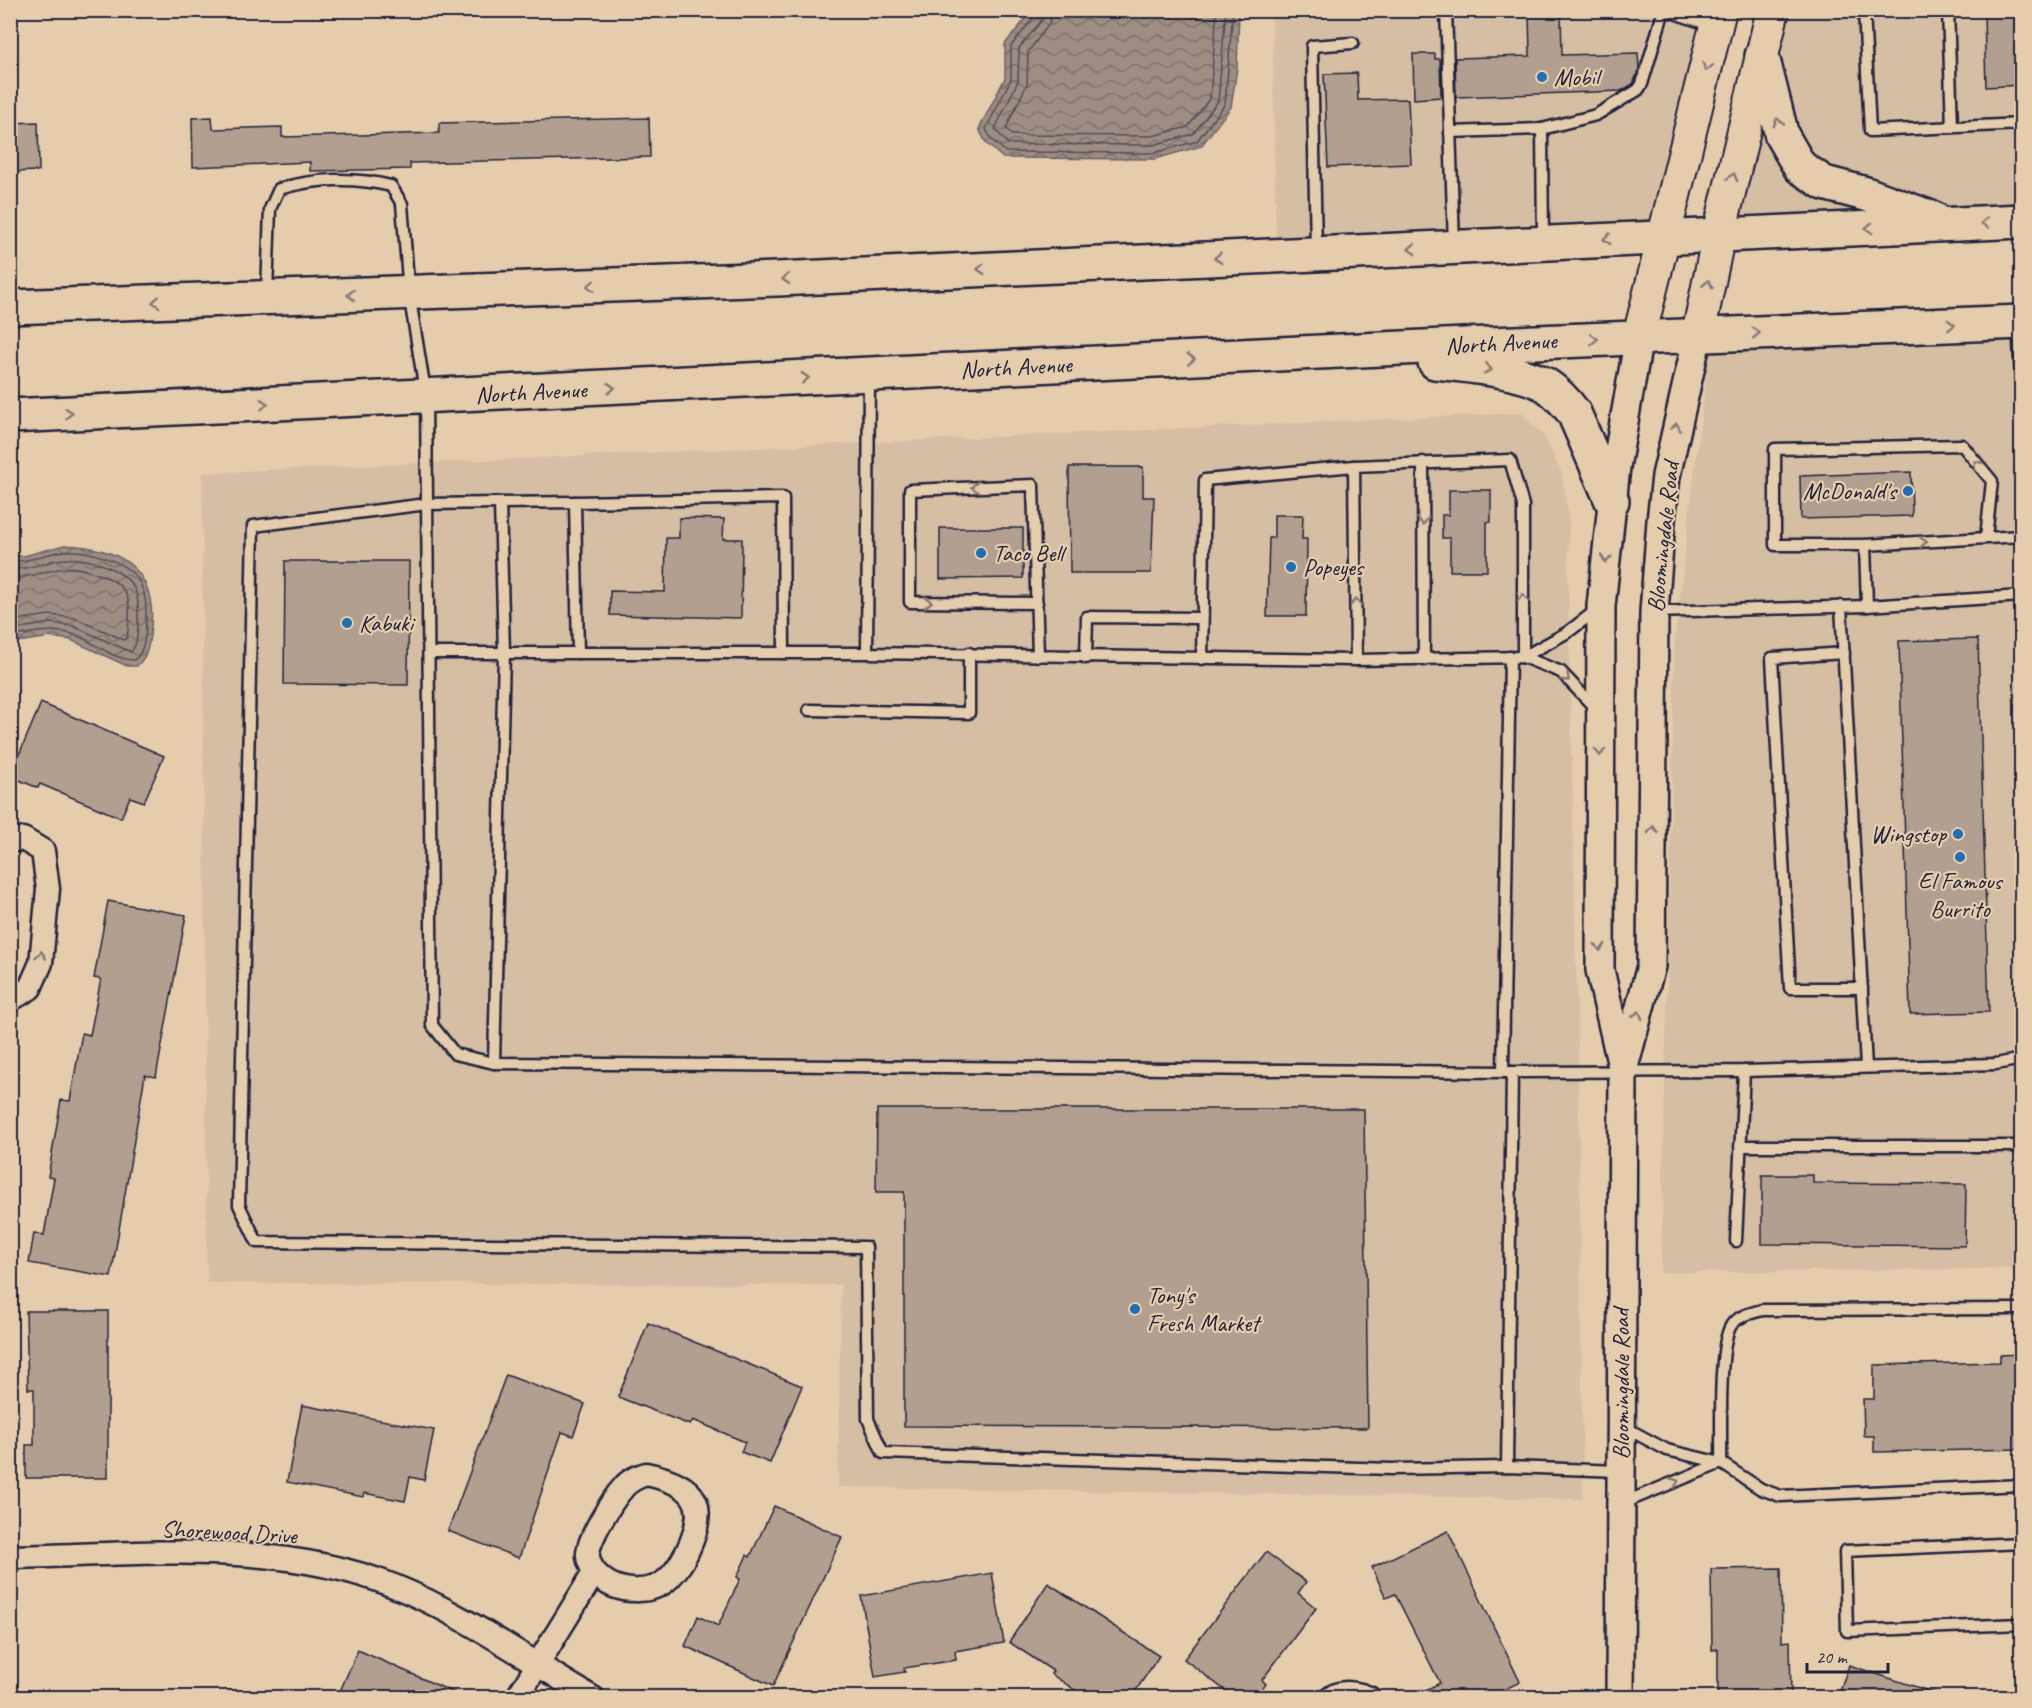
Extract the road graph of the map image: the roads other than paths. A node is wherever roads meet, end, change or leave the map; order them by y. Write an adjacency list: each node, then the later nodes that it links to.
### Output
1 (1446, 10): 12 (lane)
2 (1664, 10): 6 (lane); 11 (lane)
3 (1773, 10): 8 (main road, Bloomingdale Road)
4 (1864, 10): 10 (lane)
5 (1948, 10): 10 (lane)
6 (1718, 19): 16 (main road, Bloomingdale Road, one-way to 16)
7 (1353, 43): 19 (lane)
8 (1762, 56): 14 (main road, one-way to 8); 15 (main road, Bloomingdale Road, one-way to 8)
9 (2022, 124): 10 (lane)
10 (1952, 127)
11 (1542, 129): 12 (lane); 17 (lane)
12 (1450, 132): 18 (lane)
13 (2022, 221): 14 (main road, one-way to 14)
14 (1948, 224): 15 (main road, one-way to 15)
15 (1719, 234): 16 (main road); 24 (main road, Bloomingdale Road, one-way to 15)
16 (1666, 237): 17 (main road, one-way to 17); 25 (main road, Bloomingdale Road)
17 (1543, 243): 18 (main road)
18 (1454, 247): 19 (main road, one-way to 19)
19 (1316, 254): 20 (main road, one-way to 20)
20 (409, 292): 21 (main road, one-way to 21); 21 (lane); 29 (lane)
21 (267, 298): 22 (main road, one-way to 22)
22 (10, 307)
23 (2020, 322): 24 (main road, North Avenue, one-way to 23); 28 (lane)
24 (1698, 335): 25 (main road, North Avenue); 45 (street, Bloomingdale Road, one-way to 24)
25 (1639, 337): 26 (main road, North Avenue, one-way to 25); 33 (street, Bloomingdale Road)
26 (1347, 351): 27 (main road, North Avenue, one-way to 26); 33 (main road, one-way to 33)
27 (869, 375): 29 (main road, North Avenue, one-way to 27); 51 (lane)
28 (2022, 394)
29 (426, 397): 30 (main road, North Avenue, one-way to 29); 36 (lane)
30 (10, 416)
31 (1424, 462): 32 (lane); 56 (lane, one-way to 31); 60 (lane, one-way to 60)
32 (1354, 466): 46 (lane); 59 (lane, one-way to 32)
33 (1612, 501): 42 (street, Bloomingdale Road, one-way to 42)
34 (575, 502): 35 (lane); 49 (lane); 50 (lane)
35 (500, 503): 36 (lane); 48 (lane)
36 (428, 504): 47 (lane); 78 (lane)
37 (2022, 536): 38 (lane)
38 (1986, 538): 39 (lane, one-way to 38); 39 (lane, one-way to 39)
39 (1865, 545): 44 (lane)
40 (2022, 596): 44 (lane)
41 (1037, 603): 41 (lane, one-way to 41); 54 (lane)
42 (1601, 606): 56 (lane); 62 (street, Bloomingdale Road)
43 (1841, 606): 44 (lane); 45 (lane); 53 (lane)
44 (1867, 606)
45 (1654, 612): 69 (street, Bloomingdale Road, one-way to 45)
46 (1201, 618): 57 (lane); 58 (lane)
47 (429, 653): 48 (lane); 67 (lane)
48 (504, 653): 49 (lane); 67 (lane)
49 (578, 653): 50 (lane)
50 (784, 653): 51 (lane)
51 (867, 653): 52 (lane)
52 (969, 653): 54 (lane); 61 (lane)
53 (1844, 653): 64 (lane); 64 (lane)
54 (1038, 656): 57 (lane)
55 (1510, 657): 56 (lane); 60 (lane); 71 (lane)
56 (1523, 657): 62 (lane, one-way to 62)
57 (1086, 658): 58 (lane)
58 (1202, 659): 59 (lane)
59 (1356, 660): 60 (lane)
60 (1424, 660)
61 (809, 710)
62 (1600, 713): 69 (street, Bloomingdale Road, one-way to 69)
63 (10, 841): 65 (street, one-way to 63)
64 (1862, 988): 68 (lane)
65 (10, 1000)
66 (2022, 1059): 68 (lane)
67 (494, 1063): 71 (lane)
68 (1866, 1067): 70 (lane)
69 (1623, 1071): 70 (lane); 71 (lane); 76 (street, Bloomingdale Road)
70 (1744, 1071): 72 (lane)
71 (1508, 1072): 78 (lane)
72 (1740, 1146): 73 (lane); 74 (lane)
73 (2022, 1146)
74 (1736, 1240)
75 (2022, 1309): 77 (lane)
76 (1621, 1425): 77 (lane); 79 (street, Bloomingdale Road)
77 (1721, 1462): 80 (lane); 81 (lane, one-way to 77)
78 (1507, 1467): 79 (lane)
79 (1620, 1471): 81 (street, Bloomingdale Road)
80 (2022, 1485)
81 (1620, 1504): 91 (street, Bloomingdale Road)
82 (2022, 1543): 85 (lane)
83 (10, 1557): 86 (street, Shorewood Drive)
84 (594, 1573): 84 (street); 86 (street)
85 (2022, 1624)
86 (535, 1665): 87 (street); 88 (street, Shorewood Drive)
87 (517, 1698)
88 (593, 1698)
89 (1331, 1698): 90 (street)
90 (1368, 1698)
91 (1620, 1698)

